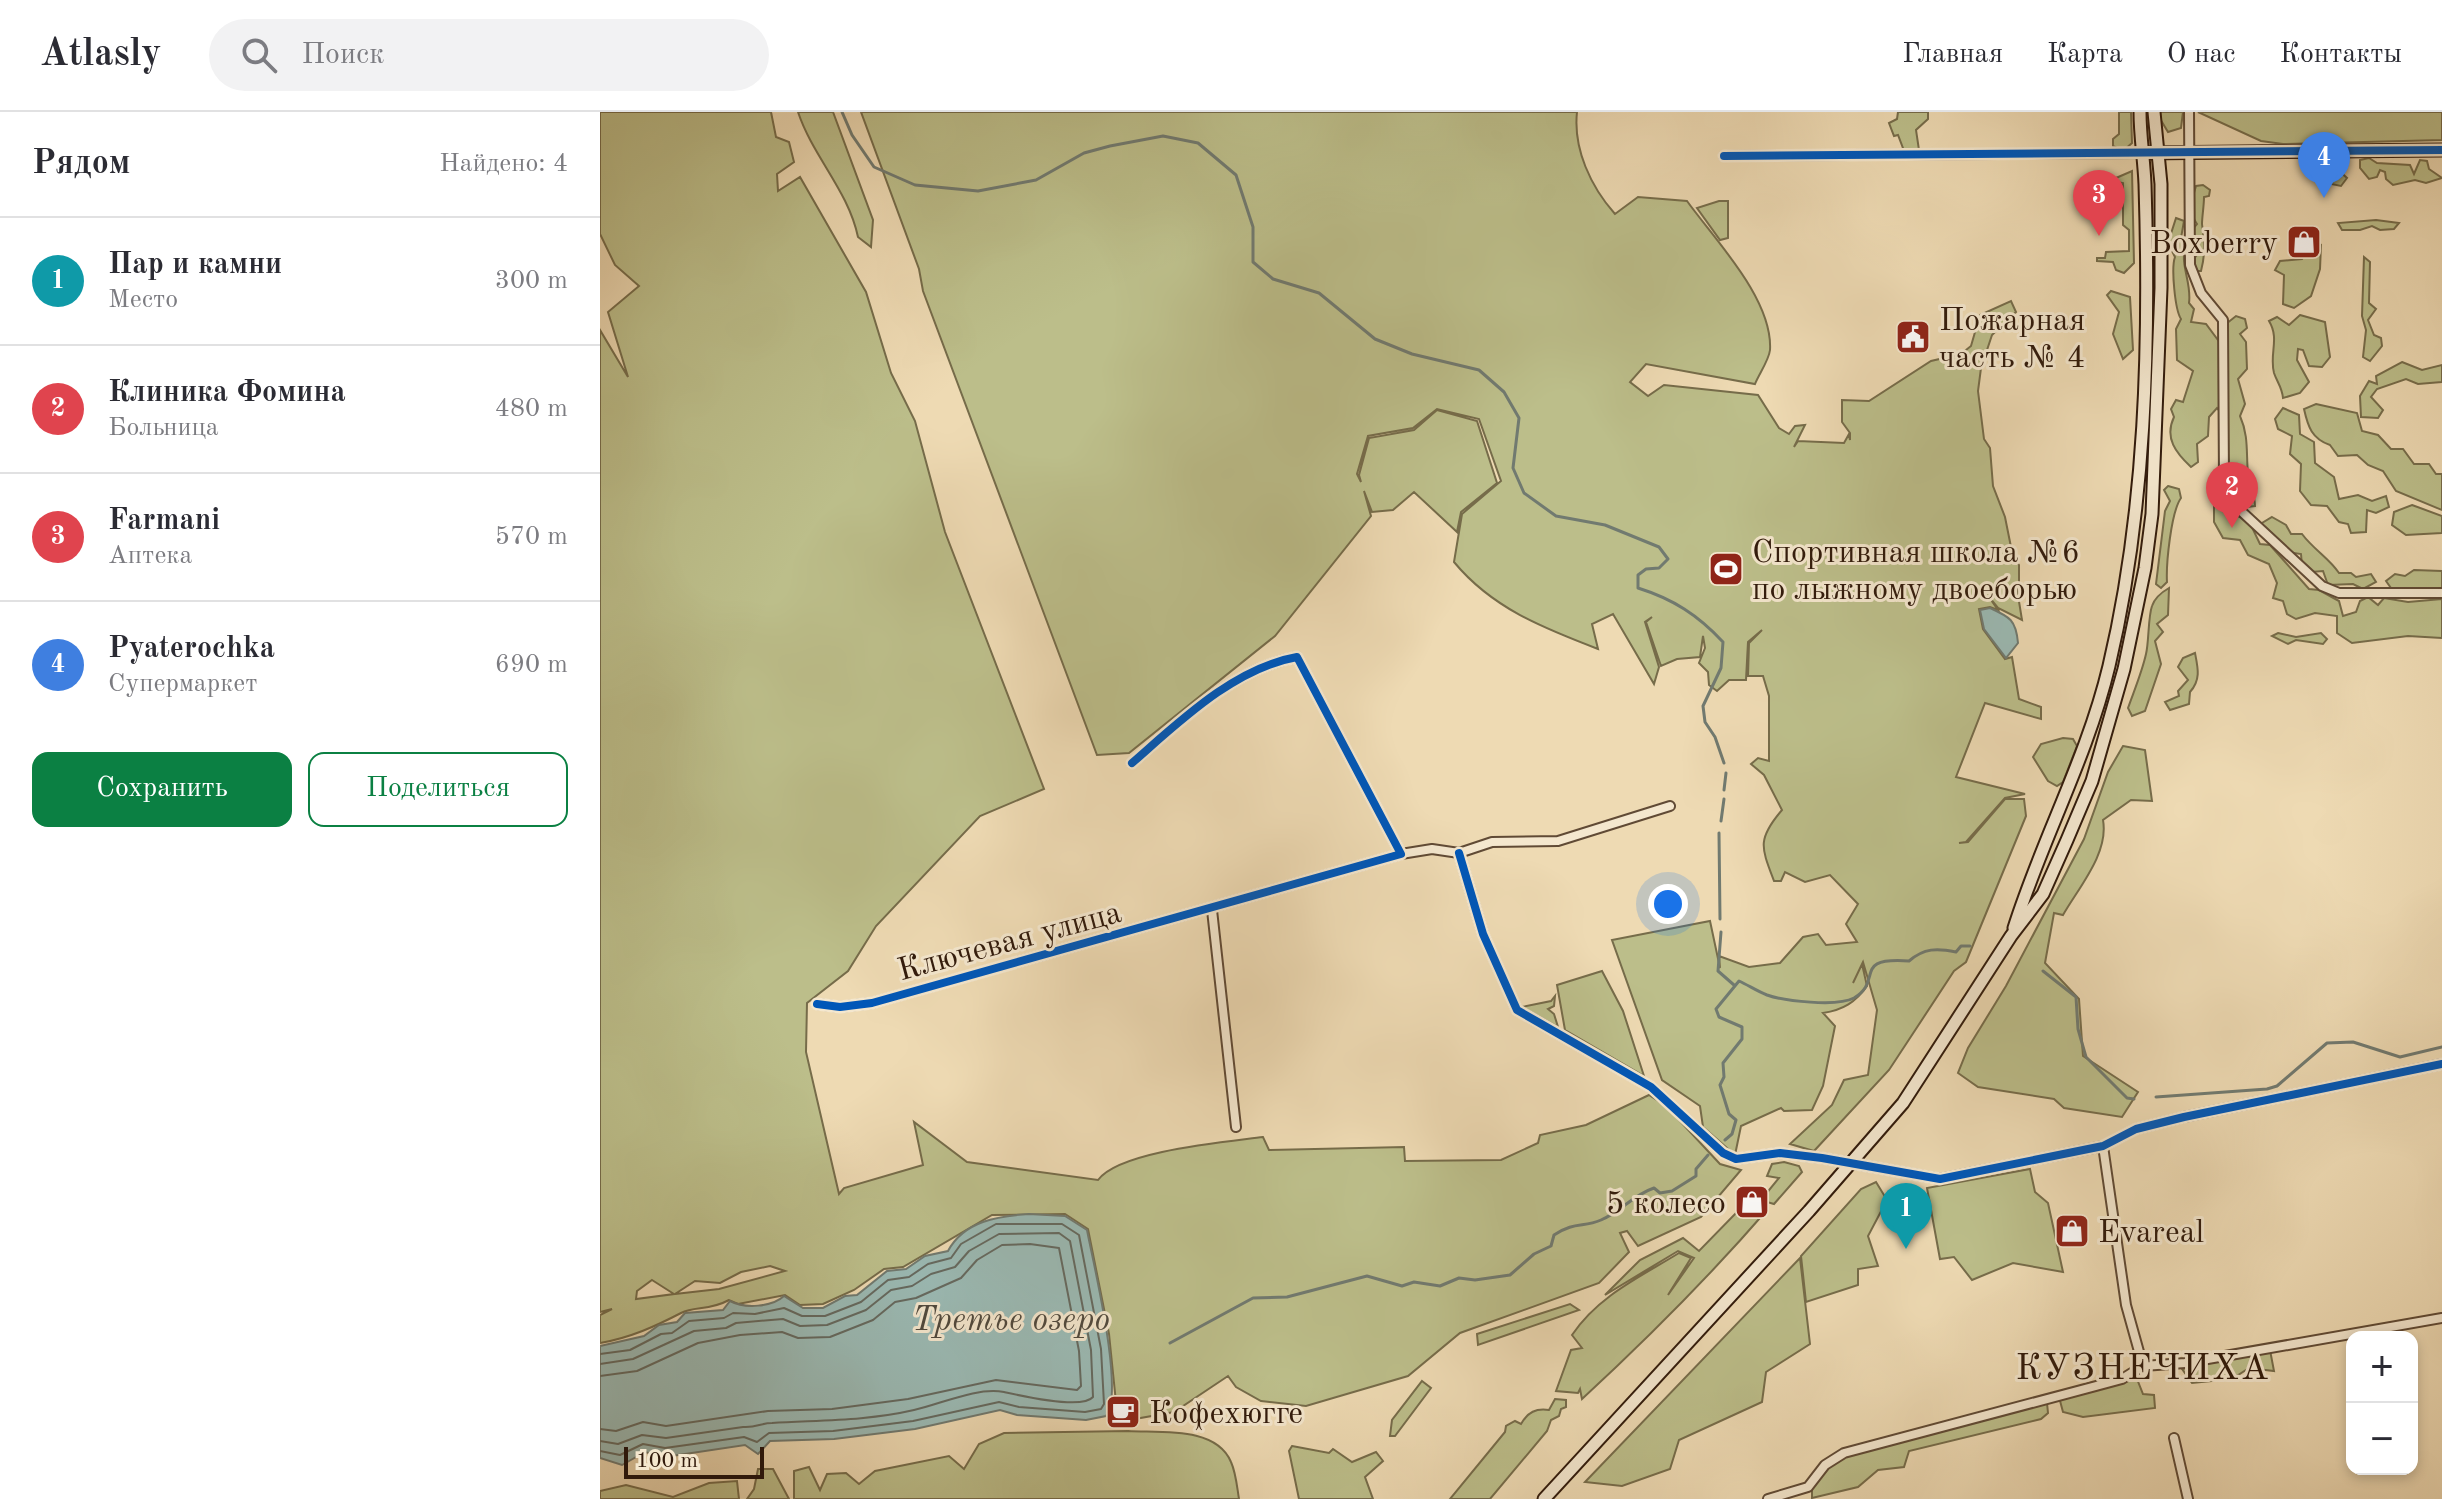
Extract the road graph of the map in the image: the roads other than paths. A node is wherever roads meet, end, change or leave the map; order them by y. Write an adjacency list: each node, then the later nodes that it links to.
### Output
1 (2140, 112): 5 (main road)
2 (2154, 112): 6 (main road)
3 (2189, 112): 7 (street)
4 (2442, 150): 7 (main road)
5 (2142, 153): 6 (main road); 8 (street); 15 (main road)
6 (2159, 155): 7 (main road); 15 (main road)
7 (2189, 155): 9 (street)
8 (1724, 156)
9 (2442, 593)
10 (1132, 763): 13 (street)
11 (1670, 806): 12 (street, Ключевая улица)
12 (1459, 853): 13 (street, Ключевая улица); 20 (street)
13 (1401, 854): 14 (street, Ключевая улица)
14 (1212, 910): 16 (street, Ключевая улица); 18 (street)
15 (2011, 936): 20 (main road)
16 (817, 1004)
17 (2442, 1064): 19 (street)
18 (1236, 1127)
19 (2103, 1146): 20 (street); 22 (street)
20 (1850, 1165): 25 (main road)
21 (2442, 1318): 22 (street)
22 (2143, 1366): 24 (street)
23 (2174, 1438): 28 (street)
24 (1808, 1487): 26 (street); 27 (street)
25 (1544, 1499)
26 (1768, 1499)
27 (1809, 1499)
28 (2188, 1499)

